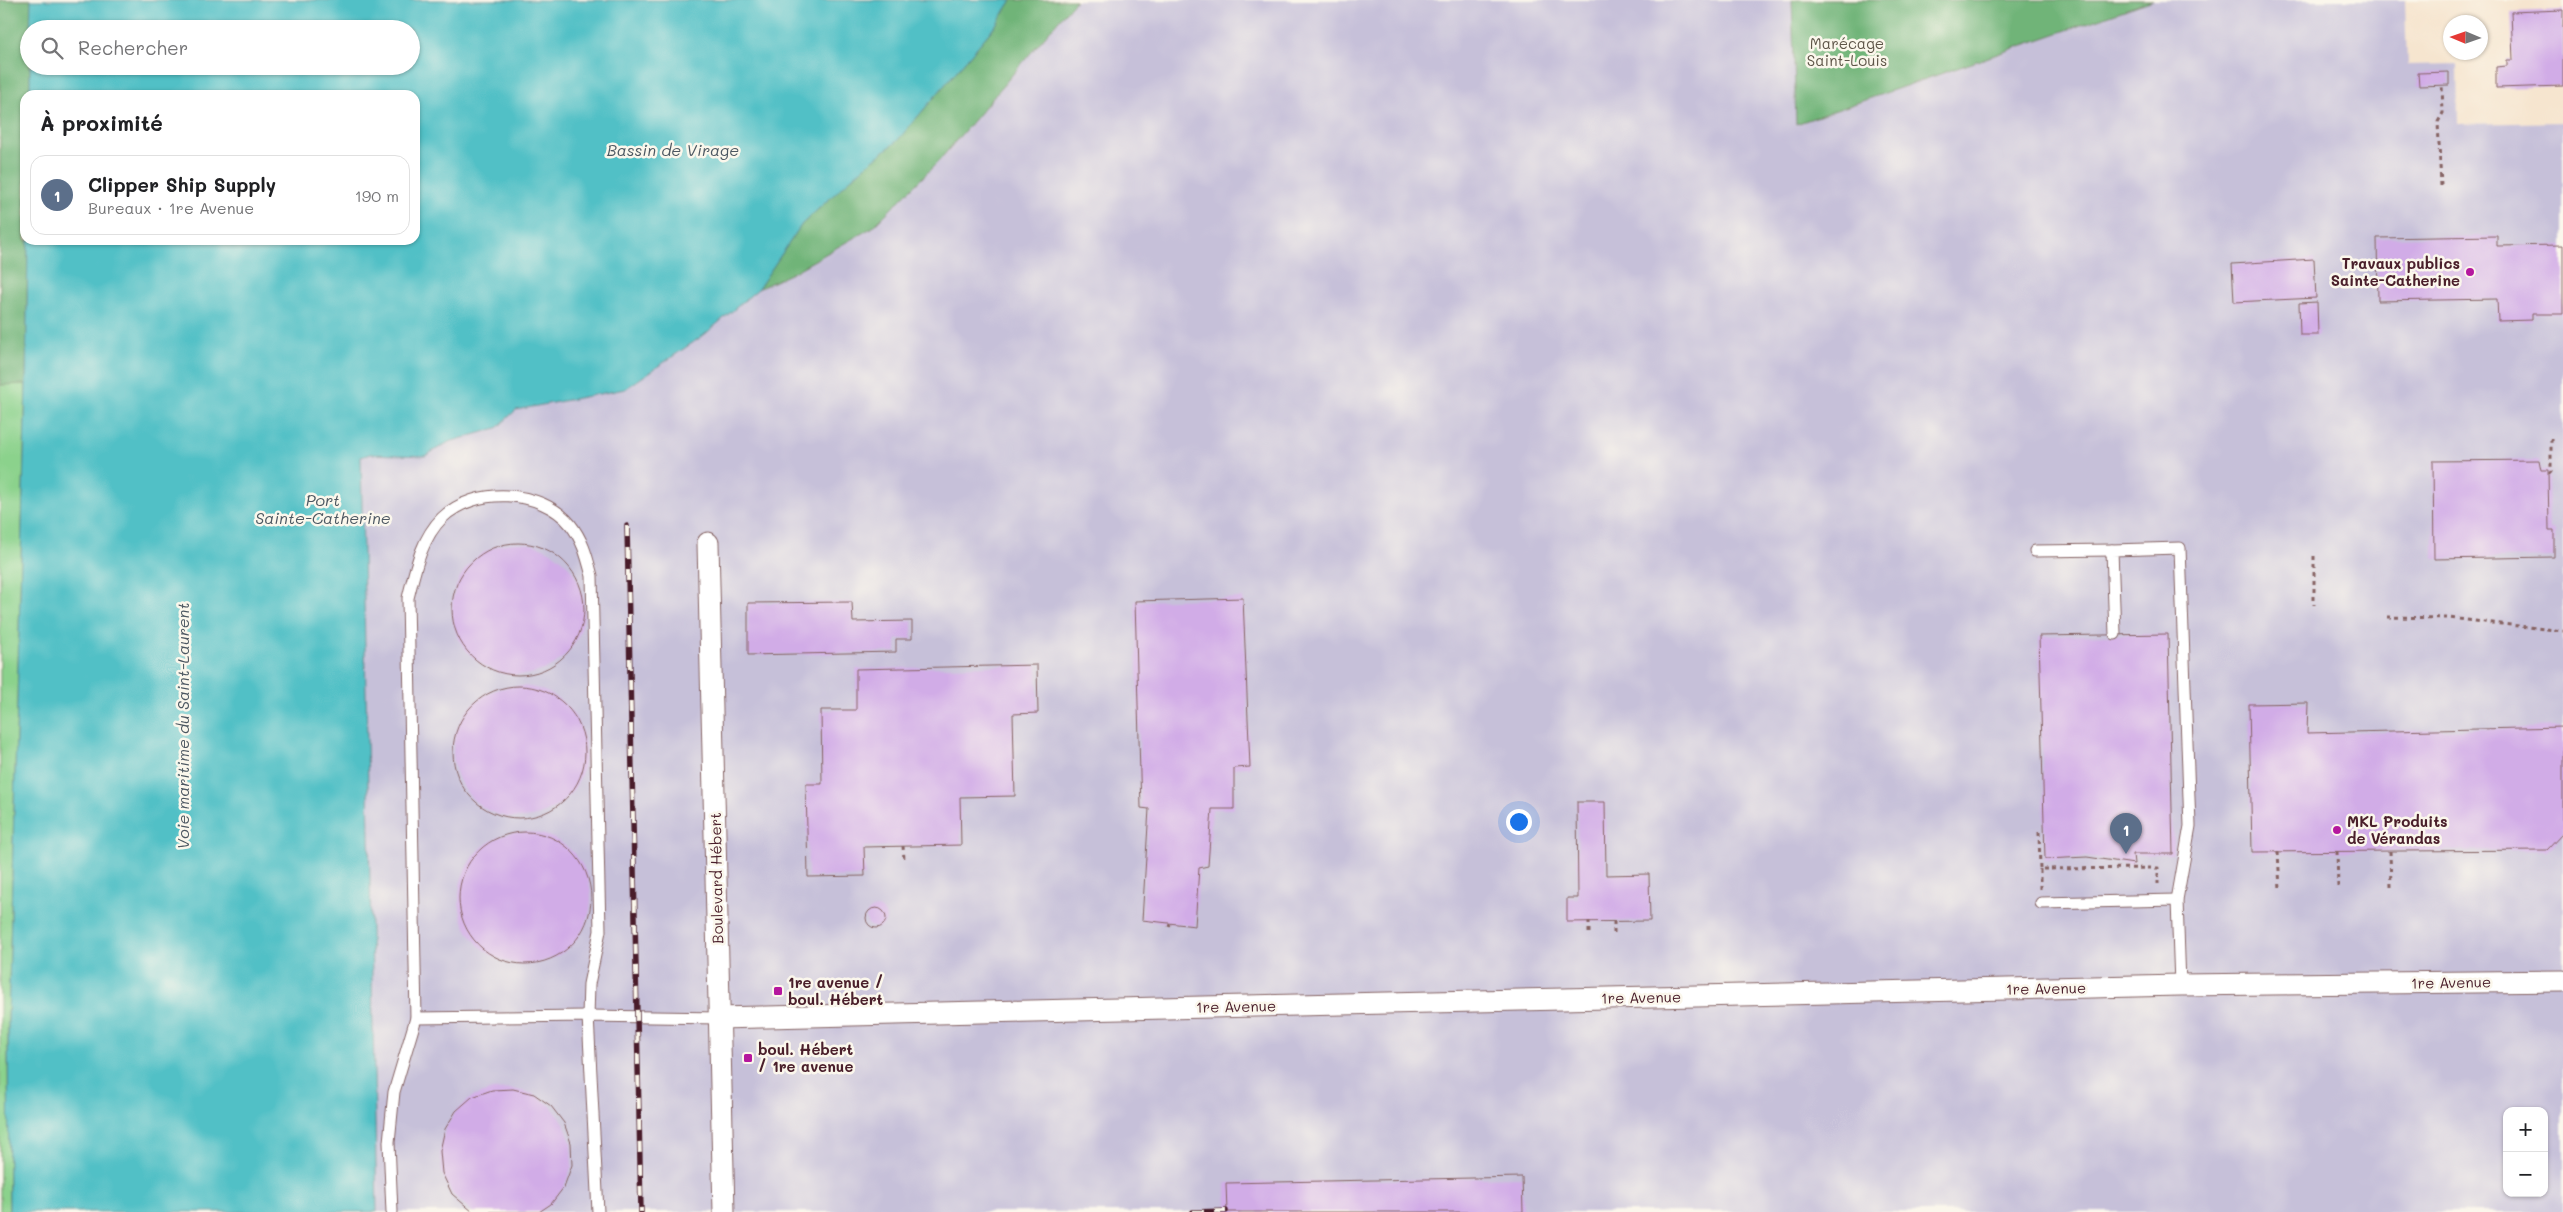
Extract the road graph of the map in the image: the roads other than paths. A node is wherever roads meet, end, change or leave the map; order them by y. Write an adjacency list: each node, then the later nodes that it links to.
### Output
1 (708, 544): 11 (street, Boulevard Hébert)
2 (2112, 550): 3 (lane); 4 (lane); 5 (lane)
3 (2035, 551)
4 (2114, 634)
5 (2177, 900): 6 (lane); 8 (lane)
6 (2041, 903)
7 (2563, 980): 8 (street, 1re Avenue)
8 (2180, 986): 11 (street, 1re Avenue)
9 (588, 1016): 10 (lane); 10 (lane); 11 (lane); 13 (lane)
10 (416, 1018): 12 (lane)
11 (719, 1018): 14 (street, Boulevard Hébert)
12 (392, 1212)
13 (598, 1212)
14 (724, 1212)

